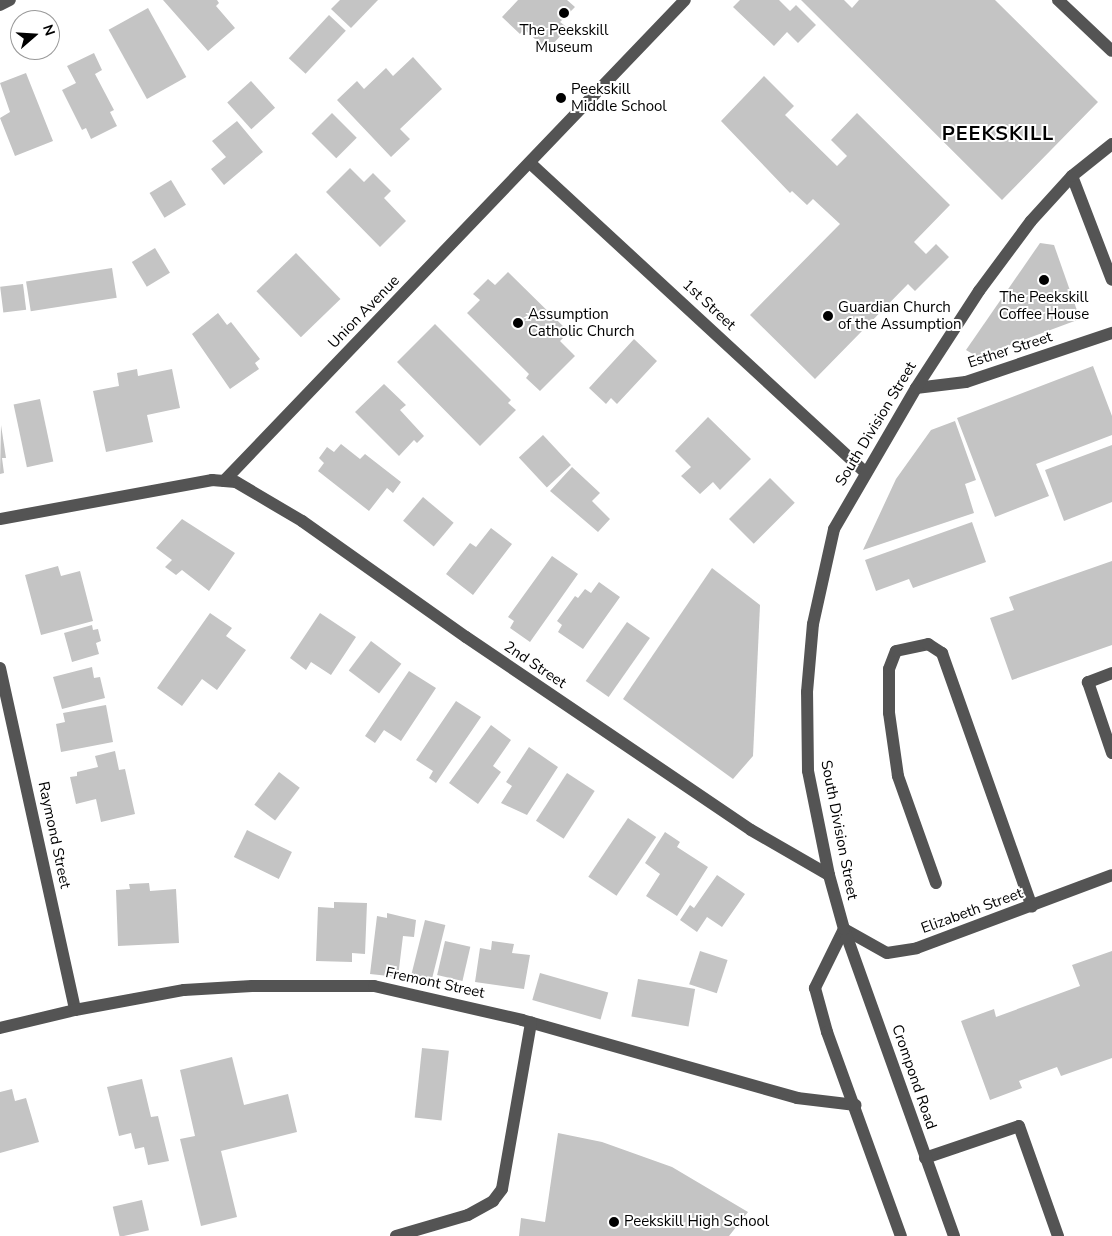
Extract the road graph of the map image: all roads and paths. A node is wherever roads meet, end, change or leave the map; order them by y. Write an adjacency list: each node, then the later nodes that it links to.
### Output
1 (10, 0): 4 (street)
2 (685, 0): 7 (street, Union Avenue)
3 (1058, 0): 5 (street)
4 (0, 5)
5 (1112, 51)
6 (1112, 144): 8 (street, South Division Street)
7 (530, 163): 12 (street, 1st Street); 13 (street, Union Avenue)
8 (1072, 176): 9 (street); 11 (street, South Division Street)
9 (1112, 280)
10 (1112, 333): 11 (street, Esther Street)
11 (916, 388): 12 (street, South Division Street)
12 (865, 472): 18 (street, South Division Street)
13 (224, 481): 14 (street); 18 (street, 2nd Street)
14 (0, 519)
15 (0, 668): 23 (street, Raymond Street)
16 (1112, 673): 17 (street)
17 (1112, 753)
18 (830, 875): 22 (street, South Division Street)
19 (1112, 875): 21 (street, Elizabeth Street)
20 (936, 883): 21 (street)
21 (1032, 907): 22 (street, Elizabeth Street)
22 (844, 929): 26 (street); 27 (street, Crompond Road)
23 (75, 1010): 24 (street, Fremont Street); 25 (street, Fremont Street)
24 (531, 1022): 26 (street, Fremont Street); 28 (street)
25 (0, 1028)
26 (856, 1106): 29 (street)
27 (925, 1158): 30 (street, Crompond Road); 31 (street)
28 (396, 1236)
29 (901, 1236)
30 (954, 1236)
31 (1058, 1236)

